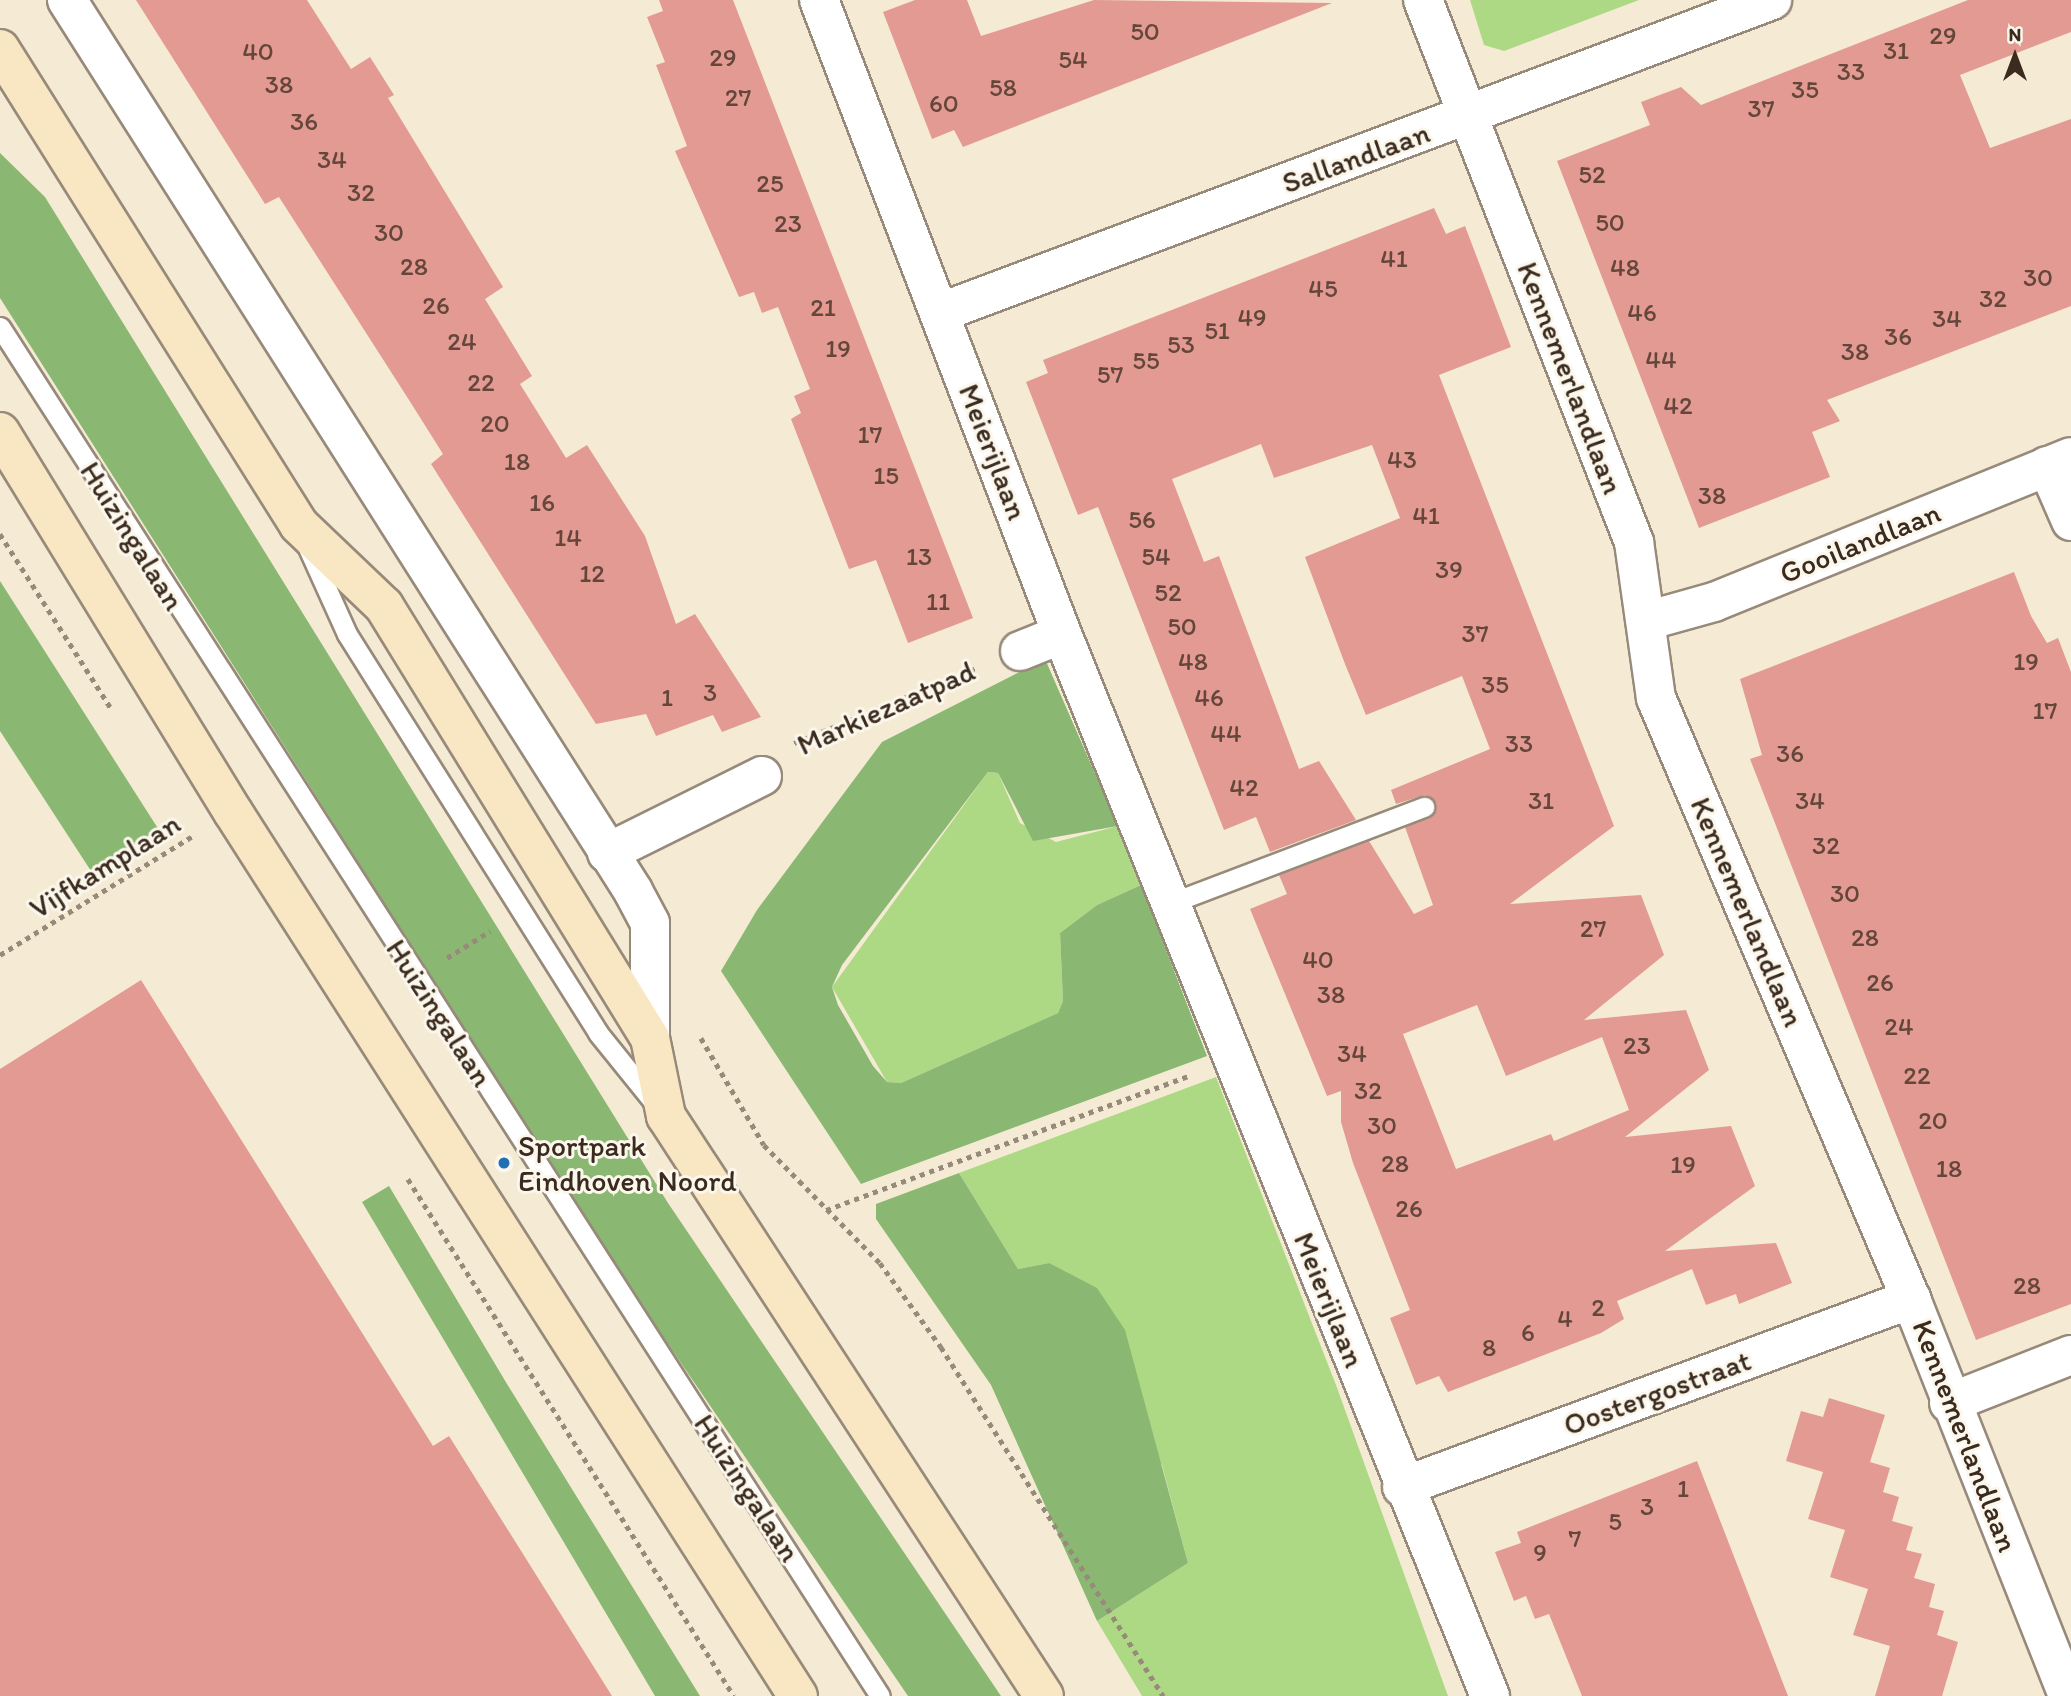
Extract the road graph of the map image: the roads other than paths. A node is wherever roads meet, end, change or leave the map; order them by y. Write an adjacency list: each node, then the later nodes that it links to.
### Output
1 (67, 0): 18 (street)
2 (819, 0): 7 (street, Meierijlaan)
3 (1423, 0): 6 (street, Kennemerlandlaan)
4 (1772, 0): 6 (street, Sallandlaan)
5 (0, 49): 12 (main road)
6 (1468, 117): 7 (street, Sallandlaan); 13 (street, Kennemerlandlaan)
7 (939, 313): 14 (street, Meierijlaan)
8 (0, 327): 28 (lane, Huizingalaan)
9 (0, 432): 27 (main road, Huizingalaan)
10 (2059, 461): 11 (street); 13 (street, Gooilandlaan)
11 (2071, 521)
12 (299, 524): 20 (main road); 21 (lane)
13 (1646, 621): 22 (street, Kennemerlandlaan)
14 (1062, 634): 15 (street); 19 (street, Meierijlaan)
15 (1020, 651)
16 (762, 776): 18 (street)
17 (1424, 807): 19 (lane)
18 (607, 853): 20 (street)
19 (1171, 903): 25 (street, Meierijlaan)
20 (650, 1038): 21 (main road)
21 (666, 1116): 26 (main road)
22 (1911, 1299): 24 (street, Kennemerlandlaan); 25 (street, Oostergostraat)
23 (2071, 1355): 24 (street)
24 (1949, 1403): 30 (street, Kennemerlandlaan)
25 (1402, 1487): 29 (street, Meierijlaan)
26 (1038, 1692)
27 (798, 1696)
28 (880, 1696)
29 (1490, 1696)
30 (2068, 1696)

